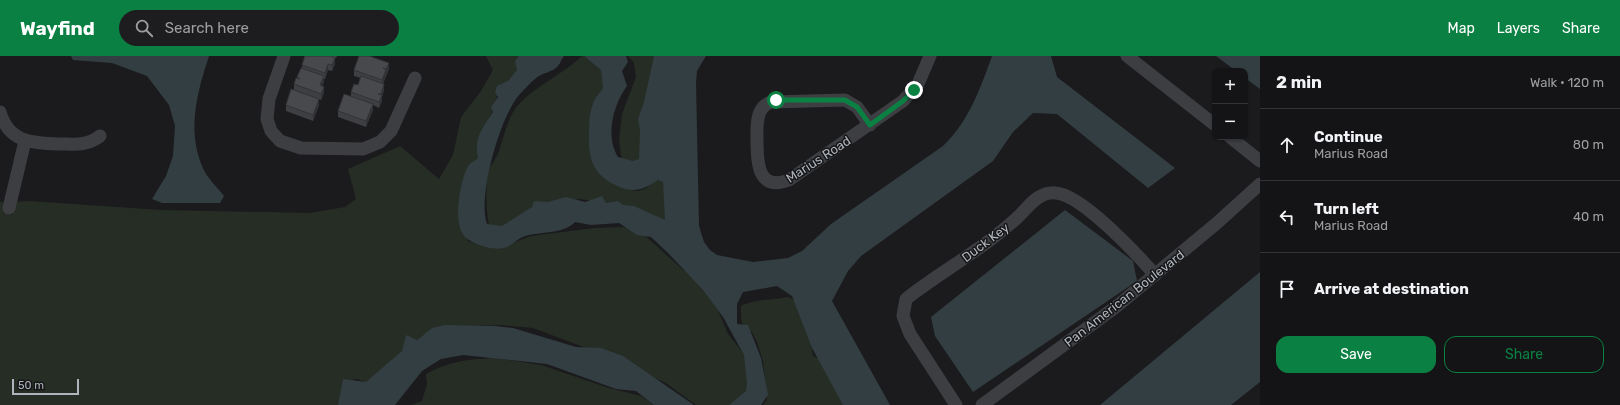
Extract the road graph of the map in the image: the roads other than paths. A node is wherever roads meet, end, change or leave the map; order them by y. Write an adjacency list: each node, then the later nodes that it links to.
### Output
1 (284, 56): 4 (street)
2 (930, 56): 7 (street, Marius Road)
3 (1127, 56): 6 (street)
4 (415, 78)
5 (0, 112): 10 (street)
6 (1212, 123)
7 (870, 125): 7 (street, Marius Road)
8 (100, 136): 10 (street)
9 (1234, 140): 11 (street)
10 (25, 141): 13 (street)
11 (1260, 161)
12 (1260, 184): 14 (street, Pan American Boulevard)
13 (9, 208)
14 (1155, 275): 15 (street, Duck Key); 16 (street, Pan American Boulevard)
15 (956, 405)
16 (982, 405)

